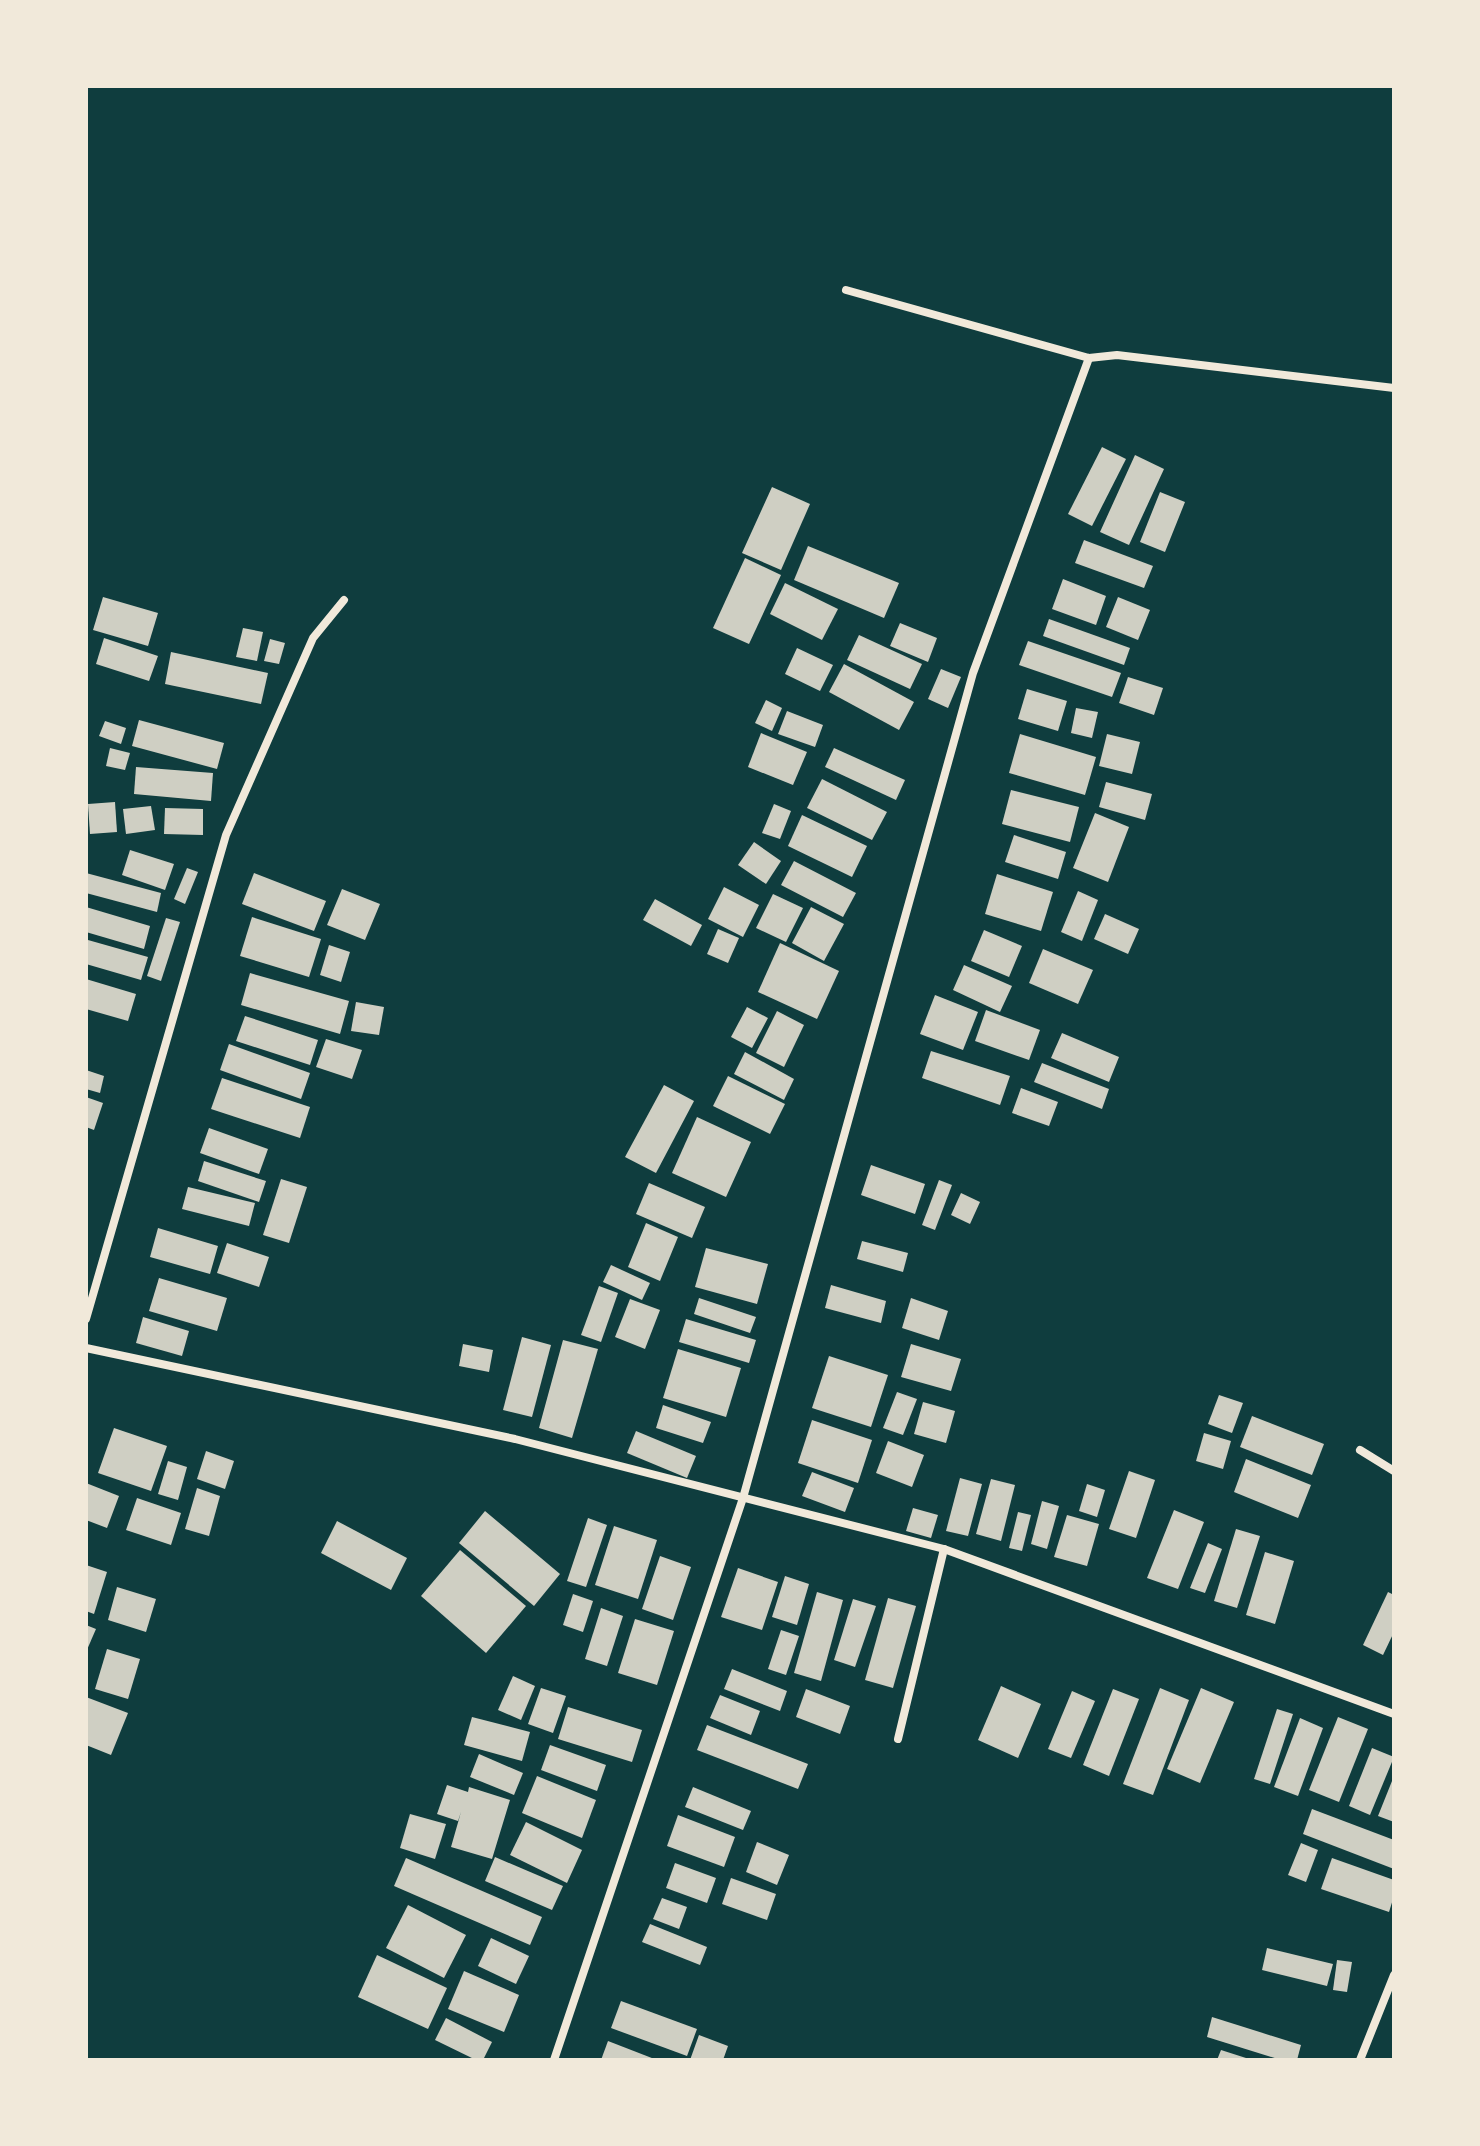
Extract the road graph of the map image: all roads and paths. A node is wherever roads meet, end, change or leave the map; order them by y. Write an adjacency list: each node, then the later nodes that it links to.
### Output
1 (846, 290): 2 (street)
2 (1089, 358): 3 (street); 9 (street)
3 (1394, 388)
4 (344, 600): 5 (street)
5 (86, 1319)
6 (86, 1348): 9 (street)
7 (1360, 1450): 8 (street)
8 (1394, 1471)
9 (743, 1498): 10 (street); 14 (street)
10 (944, 1549): 11 (street); 12 (street)
11 (1394, 1714)
12 (898, 1739)
13 (1394, 1975): 15 (street)
14 (554, 2060)
15 (1360, 2060)

